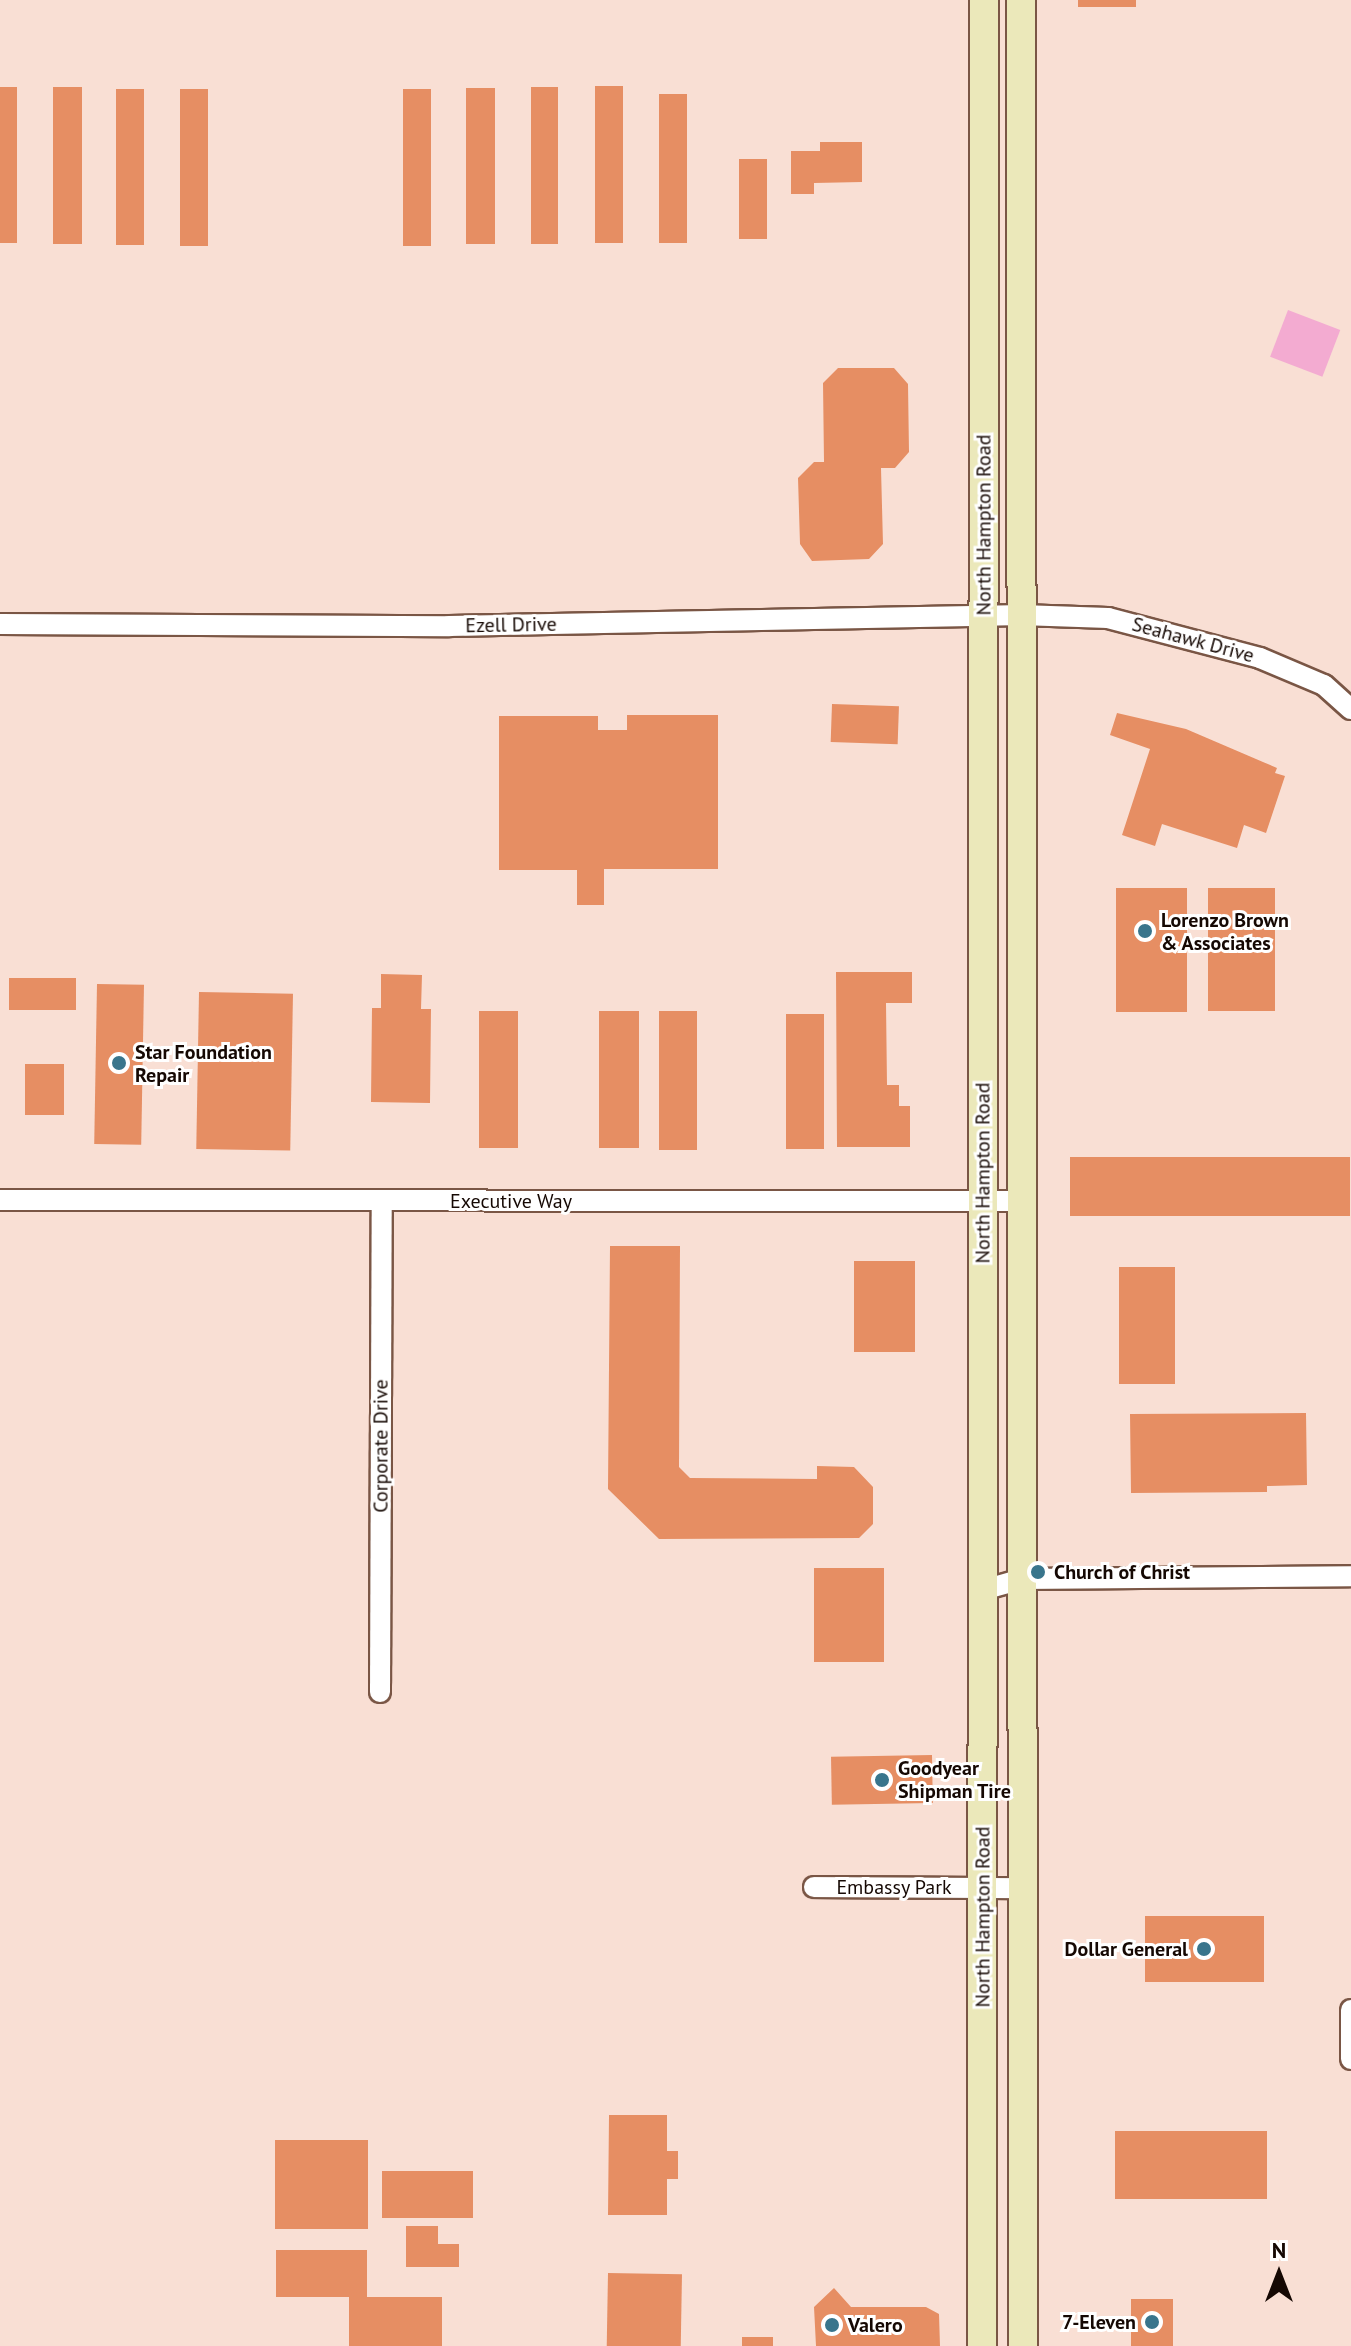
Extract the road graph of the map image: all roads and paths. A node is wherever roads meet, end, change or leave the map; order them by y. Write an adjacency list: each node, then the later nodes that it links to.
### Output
1 (984, 0): 4 (main road, North Hampton Road)
2 (1021, 0): 3 (main road, North Hampton Road)
3 (1021, 340): 4 (main road); 5 (main road, North Hampton Road)
4 (984, 341): 6 (main road, North Hampton Road)
5 (1021, 615): 6 (street, Ezell Drive); 8 (street, Seahawk Drive); 12 (main road, North Hampton Road)
6 (984, 616): 7 (street, Ezell Drive); 9 (main road, North Hampton Road)
7 (0, 624)
8 (1351, 709)
9 (983, 1199): 11 (street, Executive Way); 12 (street, Executive Way); 15 (main road, North Hampton Road)
10 (0, 1200): 11 (street, Executive Way)
11 (382, 1201): 16 (street, Corporate Drive)
12 (1022, 1201): 14 (main road, North Hampton Road)
13 (1351, 1576): 14 (street)
14 (1022, 1579): 15 (street); 19 (main road, North Hampton Road)
15 (983, 1590): 18 (main road, North Hampton Road)
16 (380, 1692)
17 (814, 1887): 18 (street, Embassy Park)
18 (983, 1888): 19 (street, Embassy Park); 22 (main road, North Hampton Road)
19 (1023, 1888): 23 (main road, North Hampton Road)
20 (1351, 2010): 21 (street)
21 (1351, 2059)
22 (982, 2346)
23 (1023, 2346)

